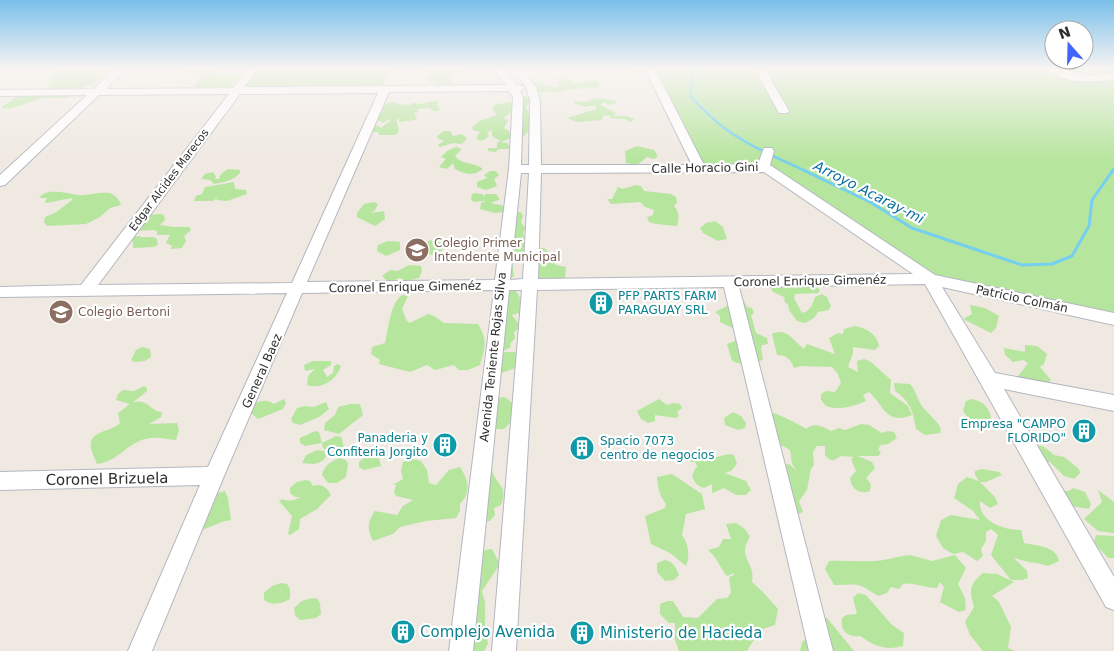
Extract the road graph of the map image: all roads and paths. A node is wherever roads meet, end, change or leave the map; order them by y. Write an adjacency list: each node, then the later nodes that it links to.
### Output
1 (89, 99): 12 (street)
2 (231, 99): 18 (street, Edgar Alcides Marecos)
3 (380, 99): 17 (street, General Baez)
4 (518, 99): 10 (street, Avenida Teniente Rojas Silva)
5 (535, 99): 11 (street)
6 (665, 99): 9 (street)
7 (777, 99): 8 (street)
8 (783, 110)
9 (700, 168): 11 (street, Calle Horacio Gini); 13 (street, Calle Horacio Gini)
10 (515, 169): 11 (street); 16 (street, Avenida Teniente Rojas Silva)
11 (535, 169): 15 (street)
12 (3, 178)
13 (930, 279): 14 (street, Coronel Enrique Gimenéz); 20 (street, Patricio Colmán); 21 (street)
14 (730, 282): 15 (street, Coronel Enrique Gimenéz); 29 (street)
15 (530, 284): 16 (street, Coronel Enrique Gimenéz); 28 (street)
16 (501, 285): 17 (street, Coronel Enrique Gimenéz); 27 (street, Avenida Teniente Rojas Silva)
17 (298, 289): 18 (street, Coronel Enrique Gimenéz); 23 (street, General Baez)
18 (86, 290): 19 (street, Coronel Enrique Gimenéz)
19 (0, 292)
20 (1114, 319)
21 (989, 379): 22 (street); 25 (street)
22 (1114, 403)
23 (214, 476): 24 (street, Coronel Brizuela); 26 (street, General Baez)
24 (0, 482)
25 (1114, 599)
26 (140, 651)
27 (461, 651)
28 (504, 651)
29 (821, 651)

